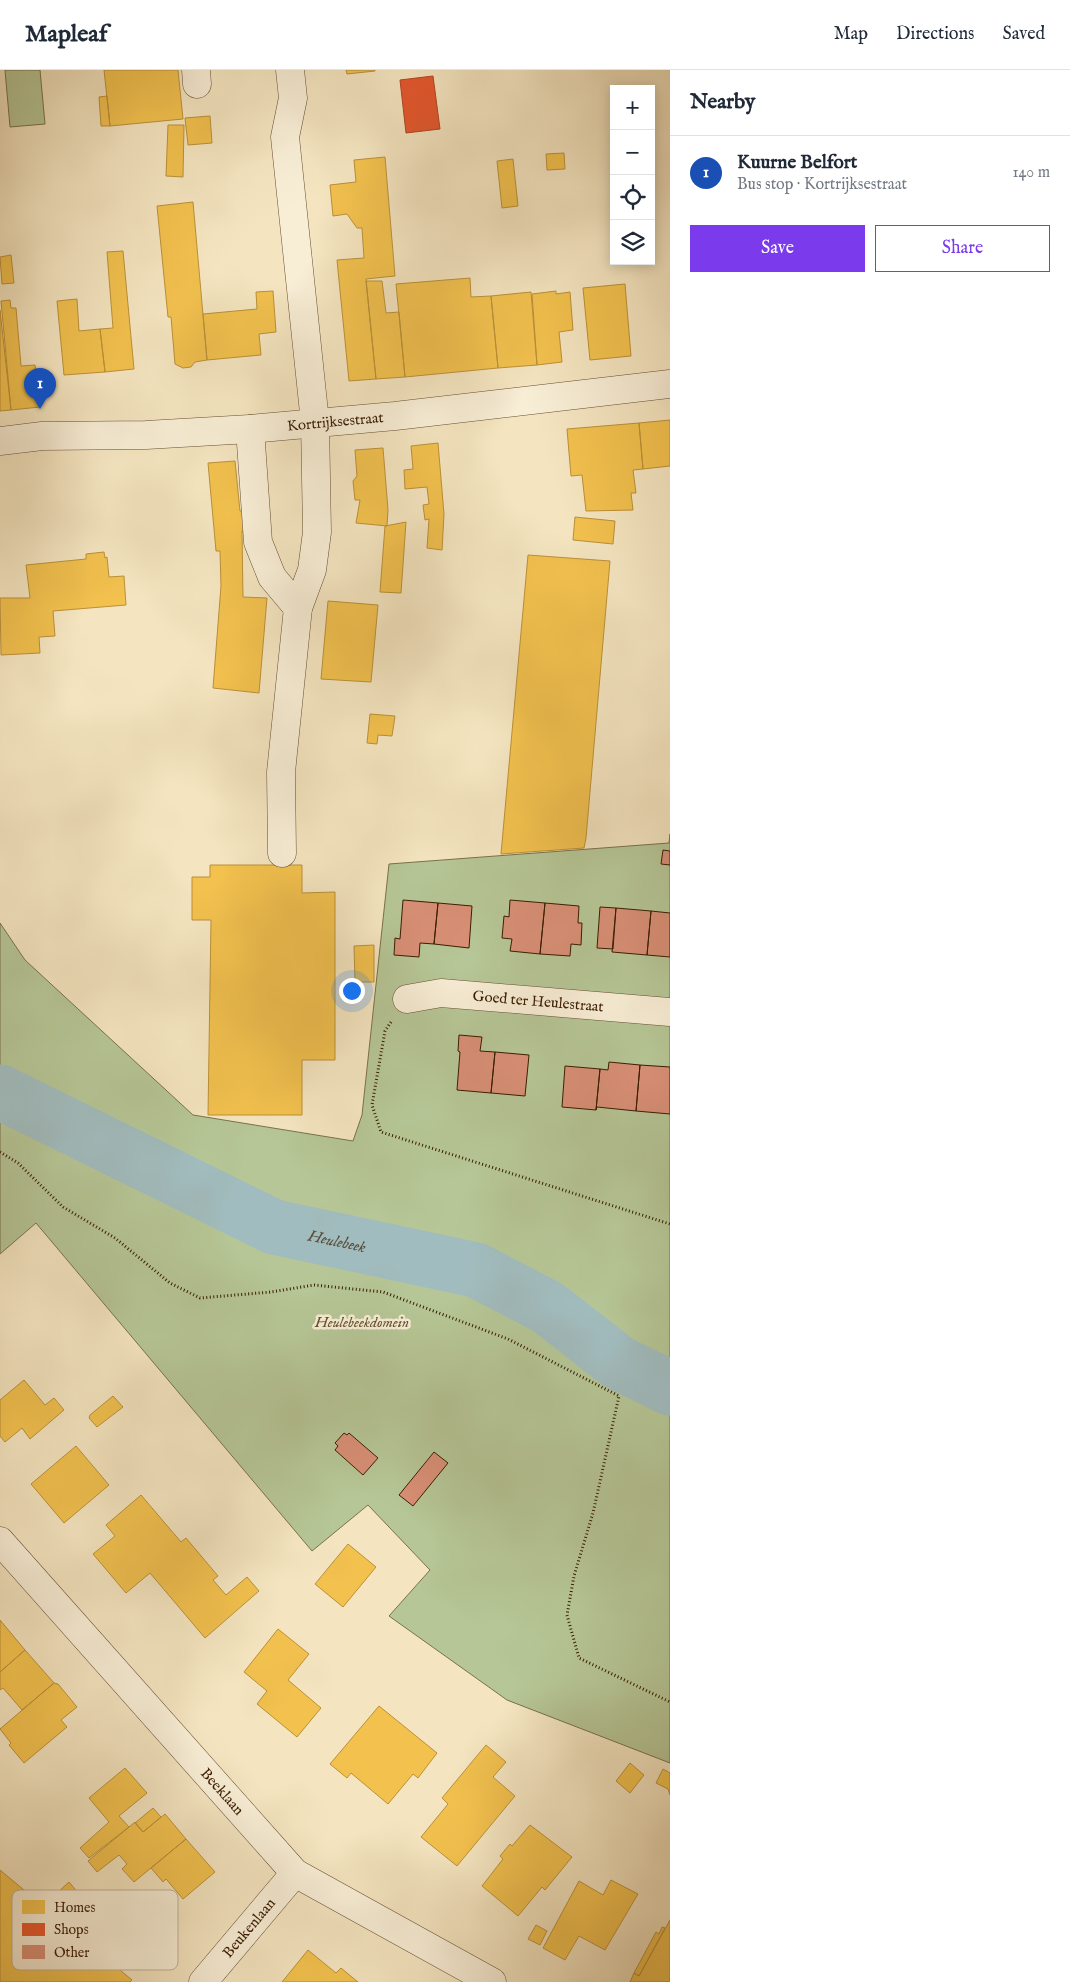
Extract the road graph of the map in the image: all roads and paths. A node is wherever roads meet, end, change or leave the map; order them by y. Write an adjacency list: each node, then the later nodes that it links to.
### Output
1 (290, 70): 3 (street)
2 (670, 384): 3 (street, Kortrijksestraat)
3 (315, 422): 4 (street, Kortrijksestraat); 6 (street)
4 (250, 429): 5 (street, Kortrijksestraat); 6 (street)
5 (0, 440)
6 (298, 608): 7 (street)
7 (282, 853)
8 (407, 998): 9 (street, Goed ter Heulestraat); 11 (path)
9 (670, 1012)
10 (0, 1152): 13 (path)
11 (670, 1224)
12 (0, 1541): 14 (street, Beeklaan)
13 (670, 1702)
14 (296, 1873): 15 (street, Beukenlaan); 16 (street, Beeklaan)
15 (203, 1982)
16 (492, 1982)

